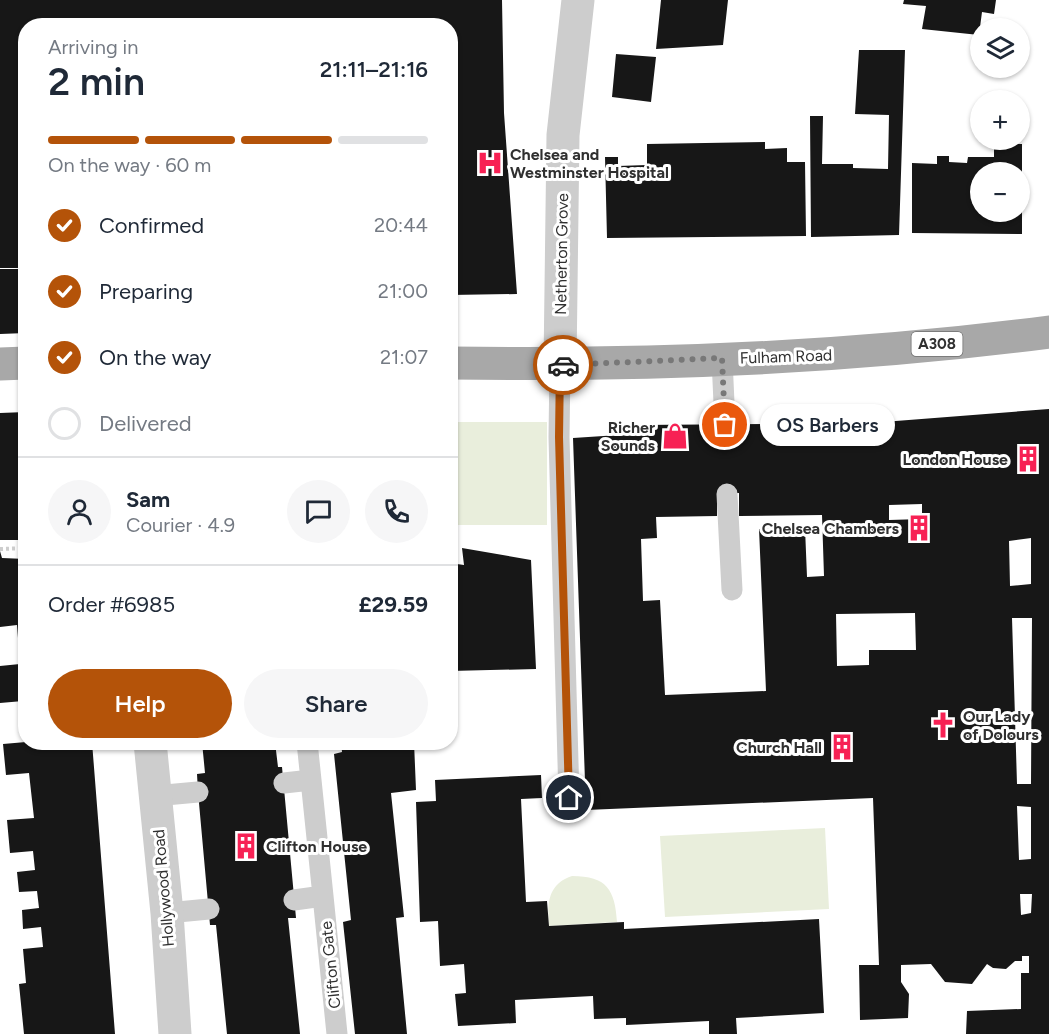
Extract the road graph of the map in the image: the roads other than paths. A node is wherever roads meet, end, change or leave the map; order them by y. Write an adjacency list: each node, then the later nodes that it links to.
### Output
1 (578, 0): 7 (street, Netherton Grove)
2 (1049, 332): 3 (main road, Fulham Road / A308)
3 (722, 358): 7 (main road, Fulham Road / A308); 8 (lane)
4 (18, 363): 6 (main road)
5 (458, 363): 7 (main road, Fulham Road / A308)
6 (0, 364)
7 (560, 365): 17 (lane)
8 (725, 425)
9 (728, 494): 10 (lane)
10 (732, 590)
11 (151, 750): 16 (street, Hollywood Road)
12 (308, 750): 13 (lane, Clifton Gate)
13 (311, 780): 14 (lane); 18 (lane, Clifton Gate)
14 (284, 783)
15 (198, 792): 16 (lane)
16 (154, 796): 21 (street, Hollywood Road)
17 (569, 798)
18 (323, 896): 19 (lane); 23 (lane, Clifton Gate)
19 (294, 900)
20 (209, 909): 21 (lane)
21 (167, 913): 22 (street, Hollywood Road)
22 (175, 1034)
23 (337, 1034)

